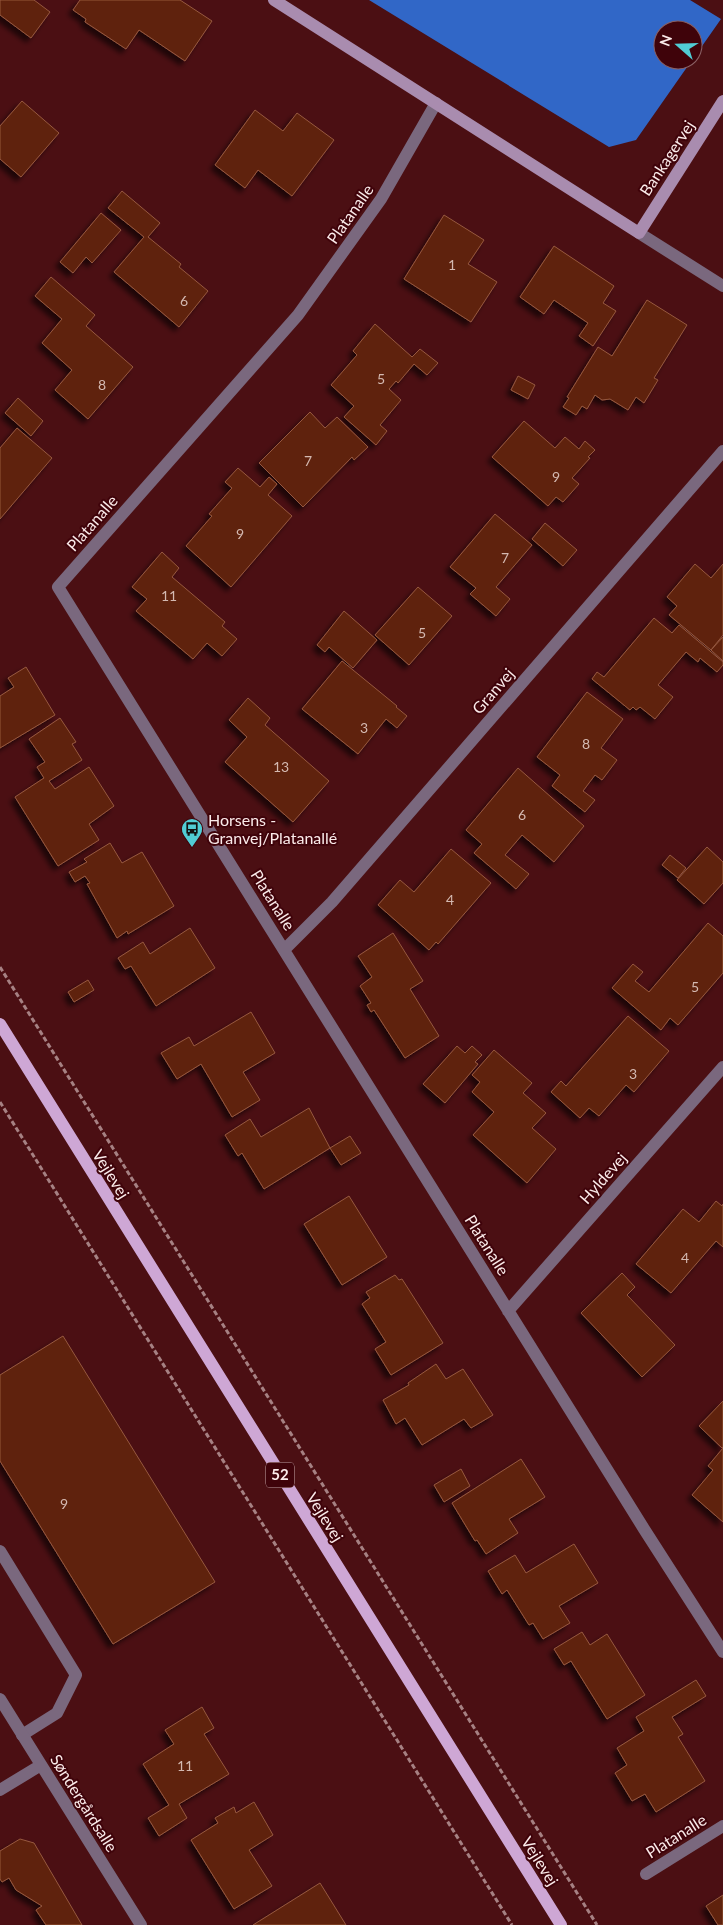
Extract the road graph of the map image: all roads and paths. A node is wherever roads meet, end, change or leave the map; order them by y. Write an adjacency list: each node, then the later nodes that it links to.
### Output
1 (274, 0): 3 (street)
2 (723, 101): 4 (street, Bankagervej)
3 (436, 103): 4 (street); 7 (street, Platanalle)
4 (639, 233): 5 (street)
5 (723, 286)
6 (723, 451): 7 (street, Granvej)
7 (285, 950): 12 (street, Platanalle)
8 (0, 967): 24 (path)
9 (0, 1024): 23 (main road, Vejlevej / 52)
10 (723, 1067): 12 (street, Hyldevej)
11 (0, 1102): 22 (path)
12 (508, 1310): 14 (street, Platanalle)
13 (0, 1551): 16 (street)
14 (722, 1646)
15 (0, 1699): 16 (street, Søndergårdsalle)
16 (22, 1735): 17 (street, Søndergårdsalle)
17 (41, 1765): 18 (street); 21 (street, Søndergårdsalle)
18 (0, 1790)
19 (723, 1826): 20 (street, Platanalle)
20 (646, 1874)
21 (140, 1925)
22 (512, 1925)
23 (561, 1925)
24 (597, 1925)

